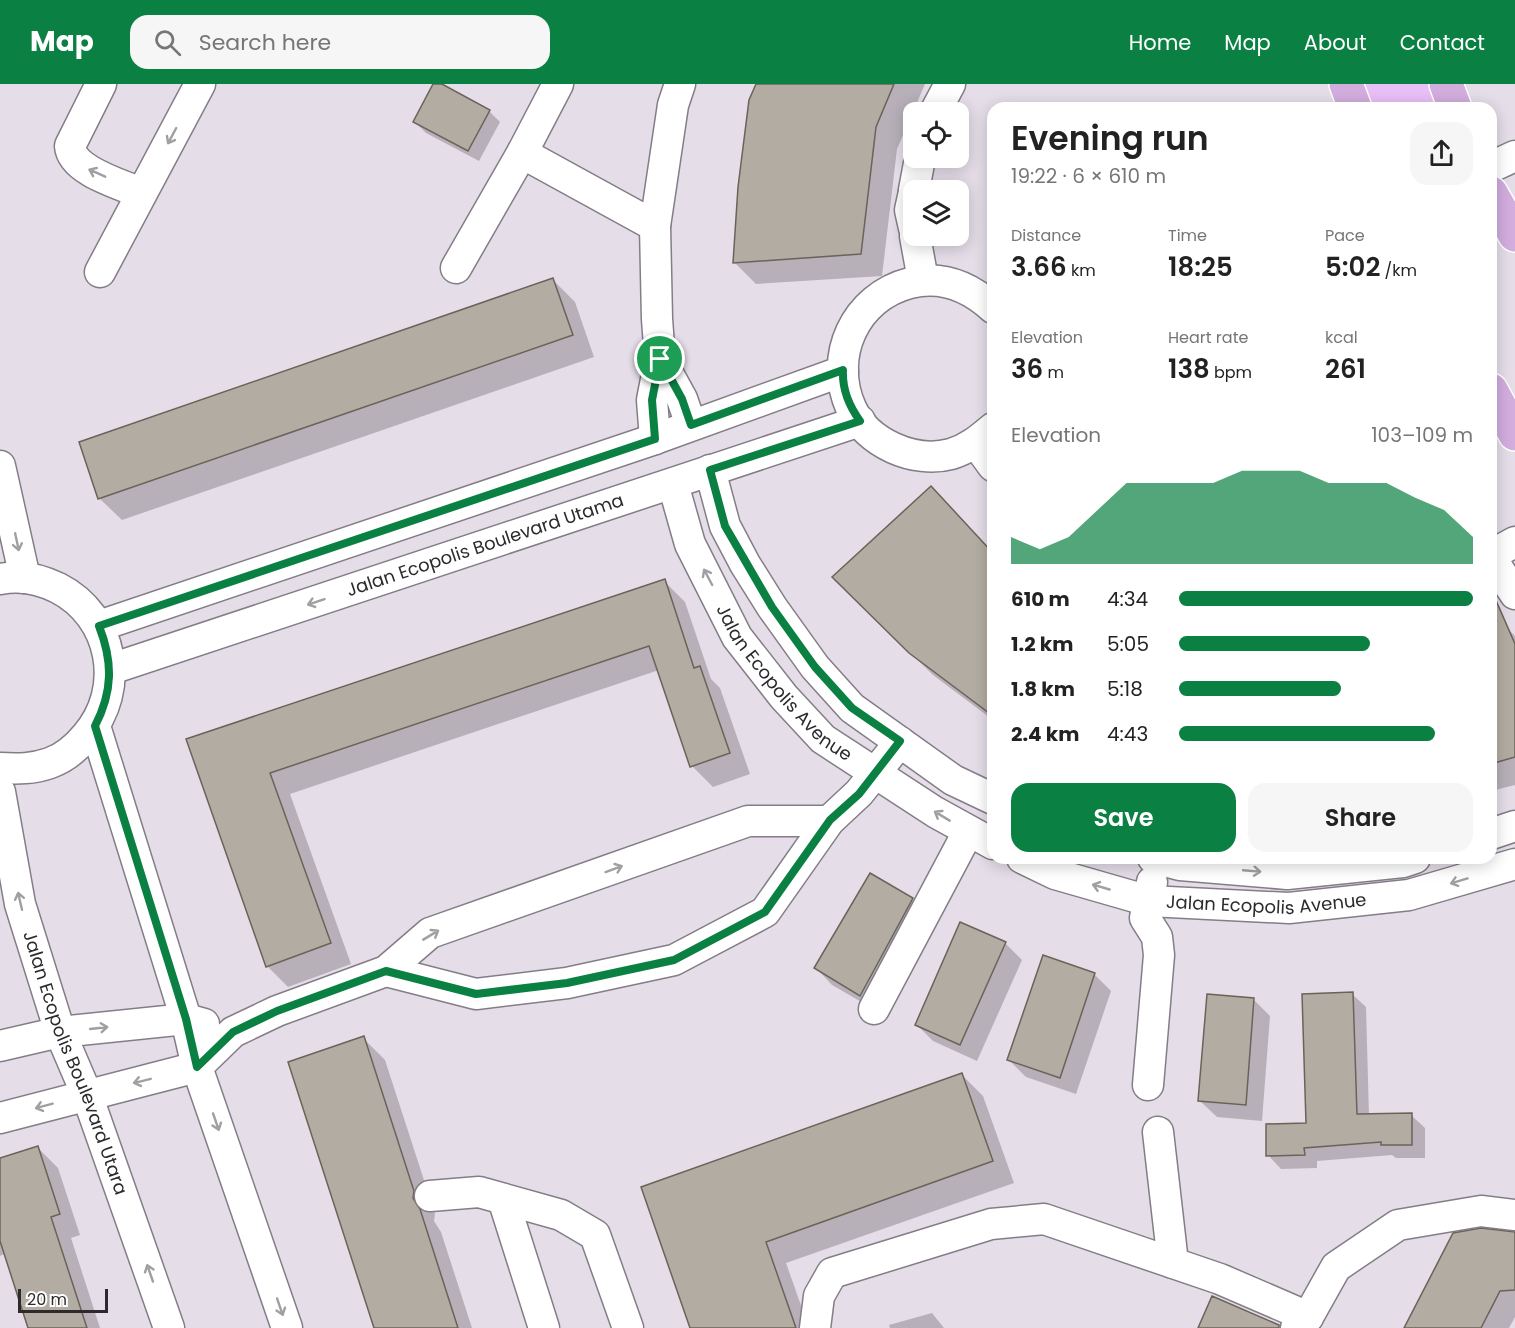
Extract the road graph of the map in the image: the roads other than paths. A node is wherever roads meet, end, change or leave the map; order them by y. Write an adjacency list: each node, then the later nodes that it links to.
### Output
1 (101, 84): 14 (street, one-way to 1)
2 (200, 84): 14 (street, one-way to 14)
3 (558, 84): 11 (street)
4 (680, 84): 16 (street)
5 (950, 84): 8 (street)
6 (1346, 84): 9 (main road)
7 (1446, 84): 10 (main road)
8 (940, 102)
9 (1354, 102)
10 (1453, 102)
11 (522, 153): 16 (street); 19 (street)
12 (1515, 156): 13 (street)
13 (1497, 164)
14 (141, 194): 20 (street)
15 (1497, 204): 17 (main road)
16 (655, 226): 23 (street)
17 (1515, 235)
18 (917, 246): 21 (street)
19 (456, 268)
20 (100, 272)
21 (923, 280): 22 (street); 24 (street)
22 (987, 302)
23 (660, 359): 27 (street); 29 (street)
24 (843, 370): 26 (street); 27 (street)
25 (1497, 401): 28 (main road)
26 (860, 421): 30 (street); 32 (street, Jalan Ecopolis Boulevard Utama)
27 (691, 425): 29 (street)
28 (1515, 434)
29 (655, 439): 39 (street)
30 (987, 445)
31 (0, 466): 37 (street, one-way to 37)
32 (710, 470): 33 (street, Jalan Ecopolis Boulevard Utama); 42 (street, Jalan Ecopolis Avenue)
33 (673, 484): 40 (street, Jalan Ecopolis Boulevard Utama, one-way to 40); 44 (street, Jalan Ecopolis Avenue, one-way to 33)
34 (1515, 542): 35 (street)
35 (1497, 553)
36 (1497, 566): 38 (street)
37 (12, 578): 39 (street)
38 (1515, 594)
39 (99, 626): 40 (street)
40 (111, 669): 41 (street)
41 (95, 726): 43 (street); 59 (street)
42 (900, 741): 44 (street); 46 (street, Jalan Ecopolis Avenue)
43 (0, 768)
44 (874, 774): 47 (street); 50 (street, Jalan Ecopolis Avenue, one-way to 44)
45 (0, 792): 60 (street, Jalan Ecopolis Boulevard Utara, one-way to 45)
46 (987, 796)
47 (830, 820): 57 (street, one-way to 47); 57 (street)
48 (1515, 826): 49 (street)
49 (1497, 832)
50 (981, 838): 58 (street)
51 (1034, 864): 56 (street, Jalan Ecopolis Avenue, one-way to 51)
52 (1153, 864): 56 (street)
53 (1176, 864): 54 (street, Jalan Ecopolis Avenue, one-way to 54)
54 (1384, 864)
55 (1515, 864): 56 (street, Jalan Ecopolis Avenue, one-way to 56)
56 (1149, 901): 64 (street)
57 (386, 971): 61 (street)
58 (874, 1009)
59 (186, 1019): 60 (street, one-way to 59); 61 (street); 63 (street)
60 (60, 1032): 62 (street); 65 (street, Jalan Ecopolis Boulevard Utara)
61 (233, 1032): 63 (street)
62 (0, 1046)
63 (197, 1067): 65 (street, one-way to 65); 74 (street, one-way to 74)
64 (1148, 1085)
65 (87, 1095): 66 (street, one-way to 66); 73 (street, Jalan Ecopolis Boulevard Utara, one-way to 65)
66 (0, 1118)
67 (1158, 1132): 71 (street)
68 (430, 1196): 69 (street)
69 (503, 1199): 75 (street); 76 (street)
70 (1515, 1215): 72 (street)
71 (1173, 1263): 72 (street); 77 (street)
72 (1302, 1323)
73 (169, 1328)
74 (287, 1328)
75 (544, 1328)
76 (628, 1328)
77 (815, 1328)

